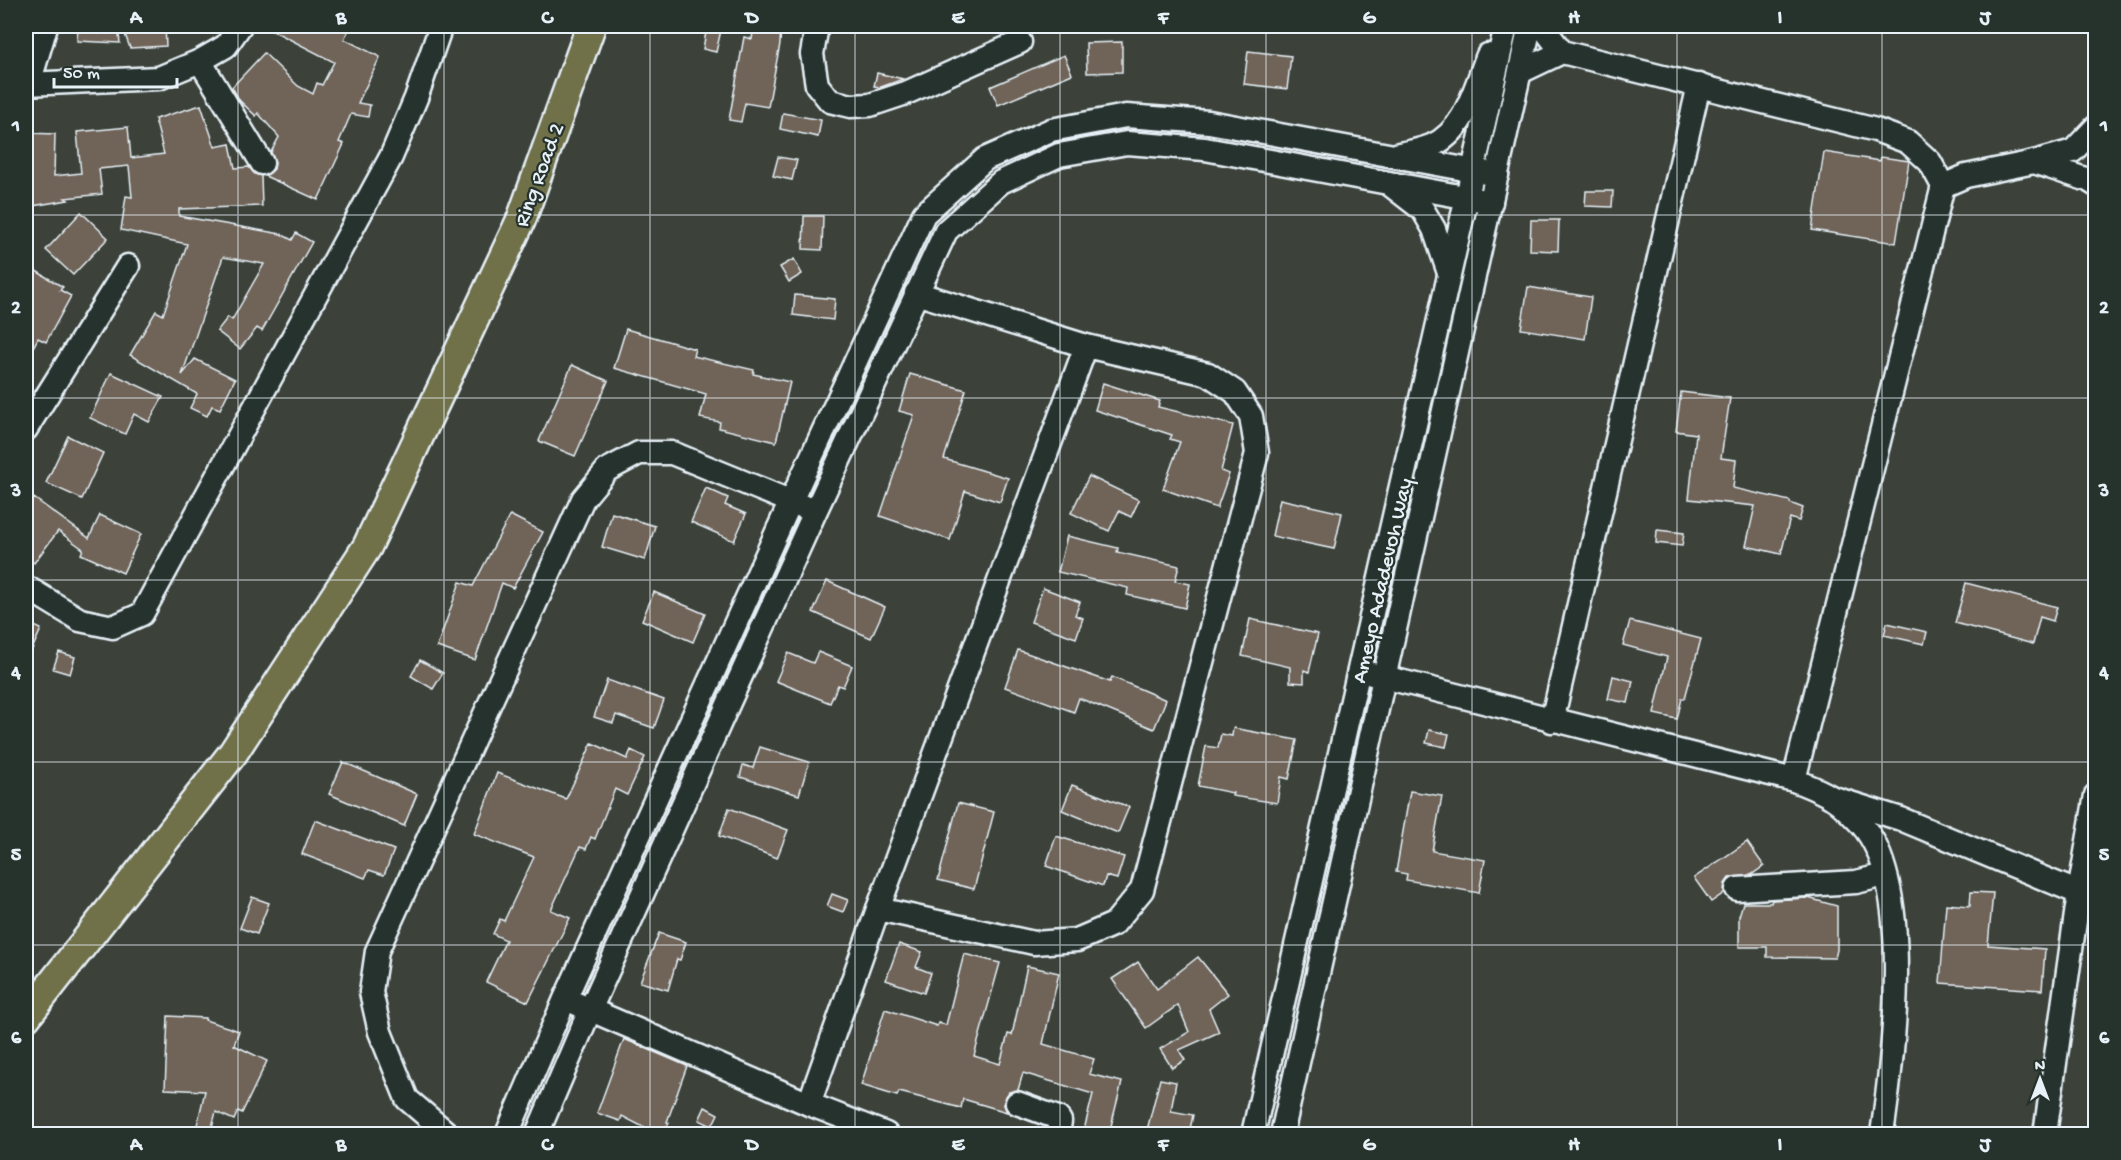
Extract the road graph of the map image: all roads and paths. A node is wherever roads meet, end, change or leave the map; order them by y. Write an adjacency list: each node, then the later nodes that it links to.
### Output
1 (46, 26): 14 (street)
2 (240, 26): 12 (street)
3 (441, 26): 35 (street)
4 (591, 26): 48 (main road, Ring Road 2)
5 (817, 26): 10 (street)
6 (1500, 26): 17 (street)
7 (1506, 26): 20 (street, Ameyo Adadevoh Way)
8 (1530, 26): 13 (street, Ameyo Adadevoh Way)
9 (1542, 26): 11 (street)
10 (1020, 42)
11 (1562, 52): 13 (street); 15 (street)
12 (200, 61): 14 (street); 19 (street)
13 (1520, 72): 21 (street, Ameyo Adadevoh Way)
14 (27, 84)
15 (1699, 85): 24 (street); 38 (street)
16 (2096, 127): 18 (street)
17 (1393, 156): 20 (street); 33 (street)
18 (2034, 162): 23 (street); 24 (street)
19 (262, 163)
20 (1473, 171): 21 (street); 25 (street, Ameyo Adadevoh Way)
21 (1497, 175): 26 (street, Ameyo Adadevoh Way)
22 (1388, 183): 25 (street); 28 (street); 29 (street)
23 (2096, 185)
24 (1943, 186): 39 (street)
25 (1467, 198): 26 (street); 28 (street, Ameyo Adadevoh Way)
26 (1491, 202): 37 (street, Ameyo Adadevoh Way)
27 (128, 266): 31 (street)
28 (1449, 273): 36 (street, Ameyo Adadevoh Way)
29 (916, 292): 30 (street); 34 (street)
30 (1086, 346): 45 (street); 45 (street)
31 (34, 397): 32 (street)
32 (26, 429)
33 (790, 501): 34 (street); 46 (street); 51 (street)
34 (815, 512): 47 (street)
35 (26, 587)
36 (1359, 671): 37 (street); 56 (street, Ameyo Adadevoh Way)
37 (1384, 677): 38 (street); 57 (street, Ameyo Adadevoh Way)
38 (1552, 721): 39 (street)
39 (1794, 780): 41 (street)
40 (2096, 795): 44 (street)
41 (1832, 797): 42 (street); 44 (street)
42 (1885, 876): 43 (street); 58 (street)
43 (1737, 889)
44 (2079, 893): 59 (street)
45 (878, 909): 50 (street)
46 (565, 999): 47 (street); 52 (street)
47 (590, 1010): 50 (street); 53 (street)
48 (26, 1017)
49 (1017, 1103): 55 (street)
50 (809, 1104): 54 (street)
51 (448, 1134)
52 (507, 1134)
53 (537, 1134)
54 (886, 1134)
55 (1058, 1134)
56 (1253, 1134)
57 (1282, 1134)
58 (1882, 1134)
59 (2045, 1134)

